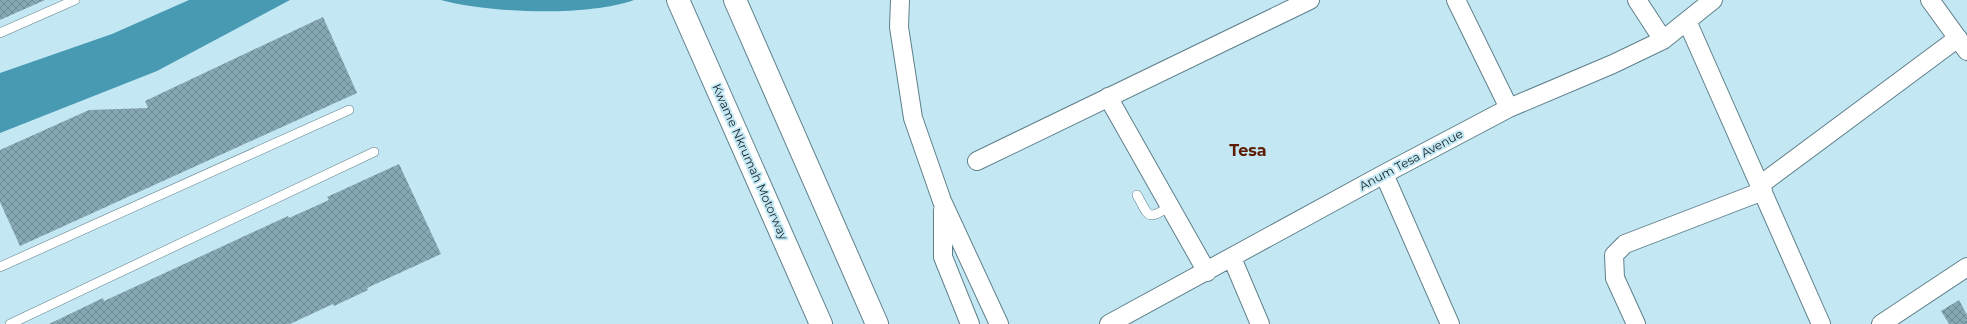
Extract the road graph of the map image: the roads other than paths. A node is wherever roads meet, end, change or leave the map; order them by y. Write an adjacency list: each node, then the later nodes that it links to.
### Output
1 (75, 0): 11 (lane)
2 (678, 0): 30 (highway, Kwame Nkrumah Motorway)
3 (735, 0): 31 (highway)
4 (900, 0): 22 (street)
5 (1310, 0): 14 (street)
6 (1456, 0): 15 (street)
7 (1637, 0): 12 (street)
8 (1714, 0): 10 (street, Anum Tesa Avenue)
9 (1930, 0): 13 (street)
10 (1687, 21): 12 (street, Anum Tesa Avenue); 20 (street)
11 (0, 33)
12 (1663, 40): 15 (street, Anum Tesa Avenue)
13 (1962, 44): 20 (street)
14 (1108, 98): 18 (street); 23 (street)
15 (1508, 108): 19 (street, Anum Tesa Avenue)
16 (349, 110): 25 (lane)
17 (374, 152): 29 (lane)
18 (976, 161)
19 (1384, 174): 24 (street, Anum Tesa Avenue); 35 (street)
20 (1762, 188): 36 (street); 37 (street)
21 (1137, 195): 23 (lane)
22 (942, 201): 32 (street); 33 (street)
23 (1170, 207): 27 (street)
24 (1232, 258): 27 (street, Anum Tesa Avenue); 34 (street)
25 (0, 267)
26 (1966, 271): 38 (street)
27 (1207, 272): 28 (street, Anum Tesa Avenue)
28 (1120, 322)
29 (10, 324)
30 (821, 324)
31 (877, 324)
32 (970, 324)
33 (999, 324)
34 (1260, 324)
35 (1450, 324)
36 (1636, 324)
37 (1821, 324)
38 (1881, 324)

